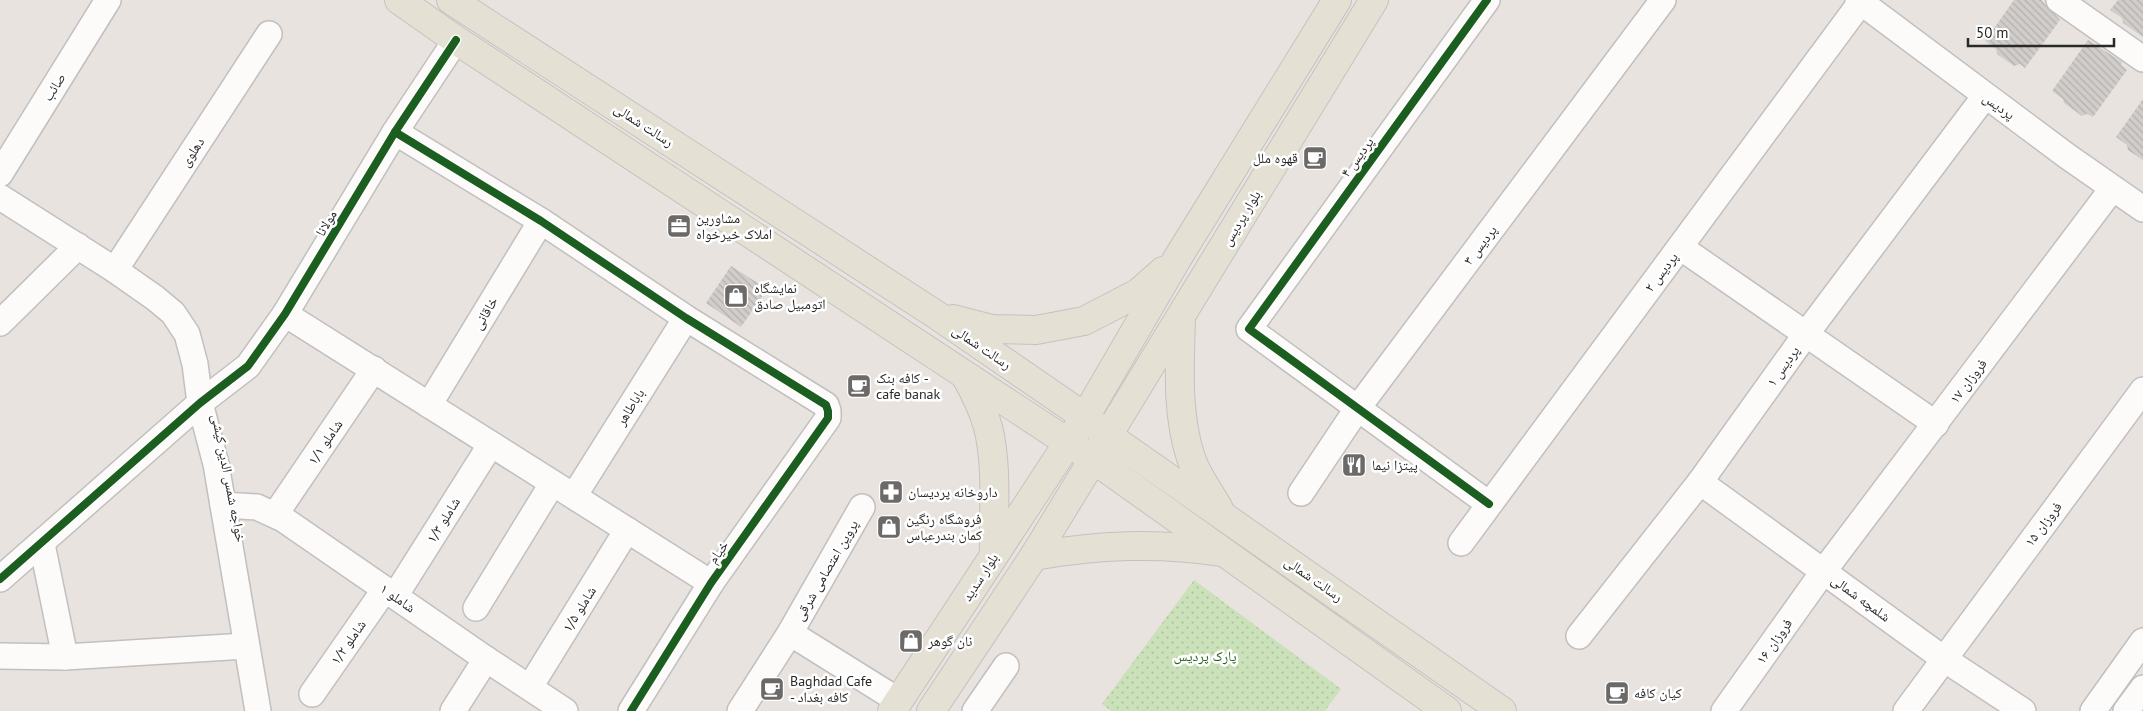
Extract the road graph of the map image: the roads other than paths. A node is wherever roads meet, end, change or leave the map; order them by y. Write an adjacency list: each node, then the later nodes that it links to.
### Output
1 (108, 0): 16 (street, صائب)
2 (399, 0): 12 (main road)
3 (452, 0): 28 (main road, رسالت شمالی)
4 (1337, 0): 21 (main road)
5 (1374, 0): 22 (main road, بلوار پردیس)
6 (1487, 0): 40 (street, پردیس ۴)
7 (1663, 0): 40 (street, پردیس ۳)
8 (2059, 0): 13 (street)
9 (1860, 1): 10 (street, پردیس); 24 (street, پردیس ۲)
10 (1887, 9): 14 (street, پردیس)
11 (268, 34): 26 (street, دهلوی)
12 (456, 40): 15 (street, مولانا); 34 (main road)
13 (2143, 59)
14 (1985, 96): 17 (street, پردیس); 32 (street, پردیس ۱)
15 (395, 132): 20 (street); 27 (street, مولانا)
16 (0, 174)
17 (2112, 189): 19 (street, پردیس); 42 (street, فروزان ۱۷)
18 (0, 197): 23 (street, خواجه شمس الدين كيشی)
19 (2143, 209)
20 (541, 221): 30 (street); 38 (street, خاقانی)
21 (1200, 222): 22 (main road); 25 (main road)
22 (1228, 240): 29 (main road, بلوار پردیس)
23 (78, 246): 26 (street, خواجه شمس الدين كيشی); 31 (street)
24 (1680, 247): 32 (street); 52 (street, پردیس ۲)
25 (1177, 259): 28 (main road); 41 (main road)
26 (115, 270): 37 (street, خواجه شمس الدين كيشی)
27 (286, 314): 33 (street); 37 (street, مولانا)
28 (935, 314): 35 (main road, رسالت شمالی)
29 (1181, 316): 43 (main road, بلوار پردیس); 58 (main road)
30 (686, 318): 51 (street, باباطاهر); 68 (street, خیام)
31 (0, 323)
32 (1806, 334): 42 (street); 47 (street, پردیس ۱)
33 (374, 370): 38 (street); 57 (street, شاملو ۱/۱)
34 (966, 375): 39 (main road); 64 (main road)
35 (1030, 379): 39 (main road); 41 (main road, رسالت شمالی)
36 (2143, 390): 78 (street, فروزان ۱۵)
37 (200, 403): 53 (street, خواجه شمس الدين كيشی); 62 (street, مولانا)
38 (429, 404): 45 (street)
39 (1011, 406): 44 (main road)
40 (1357, 409): 50 (street, پردیس ۳); 52 (street)
41 (1085, 417): 43 (main road, رسالت شمالی); 44 (main road, بلوار سدید)
42 (1936, 424): 66 (street, فروزان ۱۷)
43 (1107, 435): 46 (main road, بلوار پردیس); 49 (main road, رسالت شمالی)
44 (1068, 443): 46 (main road); 54 (main road, بلوار سدید)
45 (491, 444): 48 (street); 69 (street, شاملو ۱/۳)
46 (1093, 459): 56 (main road); 59 (main road)
47 (1700, 482): 66 (street, شلمچه شمالی); 72 (street, پردیس ۱)
48 (552, 484): 51 (street); 70 (street)
49 (1179, 485): 56 (main road); 58 (main road, رسالت شمالی)
50 (1301, 493)
51 (574, 496): 60 (street)
52 (1489, 504): 61 (street, پردیس ۲)
53 (223, 505): 57 (street, شاملو ۱); 74 (street, خواجه شمس الدين كيشی)
54 (1027, 505): 59 (main road); 64 (main road, بلوار سدید)
55 (862, 507): 71 (street, پروین اعتصامی شرقی)
56 (1161, 507): 63 (main road)
57 (275, 515): 69 (street, شاملو ۱)
58 (1222, 515): 92 (main road, رسالت شمالی)
59 (1054, 523): 65 (main road)
60 (627, 530): 68 (street); 80 (street, شاملو ۱/۵)
61 (1461, 543)
62 (42, 544): 67 (street, مولانا); 76 (street)
63 (1226, 552): 65 (main road); 91 (main road)
64 (994, 555): 84 (main road, بلوار سدید)
65 (1034, 556): 83 (main road)
66 (1824, 572): 78 (street, شلمچه شمالی); 93 (street, فروزان ۱۶)
67 (0, 579)
68 (711, 584): 88 (street, خیام)
69 (390, 593): 77 (street, شاملو ۱); 82 (street, شاملو ۱/۲)
70 (476, 608)
71 (790, 633): 84 (street); 89 (street, پروین اعتصامی شرقی)
72 (1579, 636)
73 (2143, 641): 96 (street)
74 (246, 646): 76 (street); 85 (street, خواجه شمس الدين كيشی)
75 (0, 656): 76 (street)
76 (65, 657)
77 (486, 659): 80 (street, شاملو ۱); 86 (street)
78 (1944, 659): 94 (street, فروزان ۱۵); 95 (street, شلمچه شمالی)
79 (1006, 666): 90 (street)
80 (530, 687): 87 (street, شاملو ۱)
81 (2143, 688): 97 (street)
82 (312, 694)
83 (938, 701): 90 (street)
84 (895, 706)
85 (258, 711)
86 (453, 711)
87 (565, 711)
88 (631, 711)
89 (740, 711)
90 (974, 711)
91 (1447, 711)
92 (1502, 711)
93 (1724, 711)
94 (1906, 711)
95 (2023, 711)
96 (2092, 711)
97 (2126, 711)

